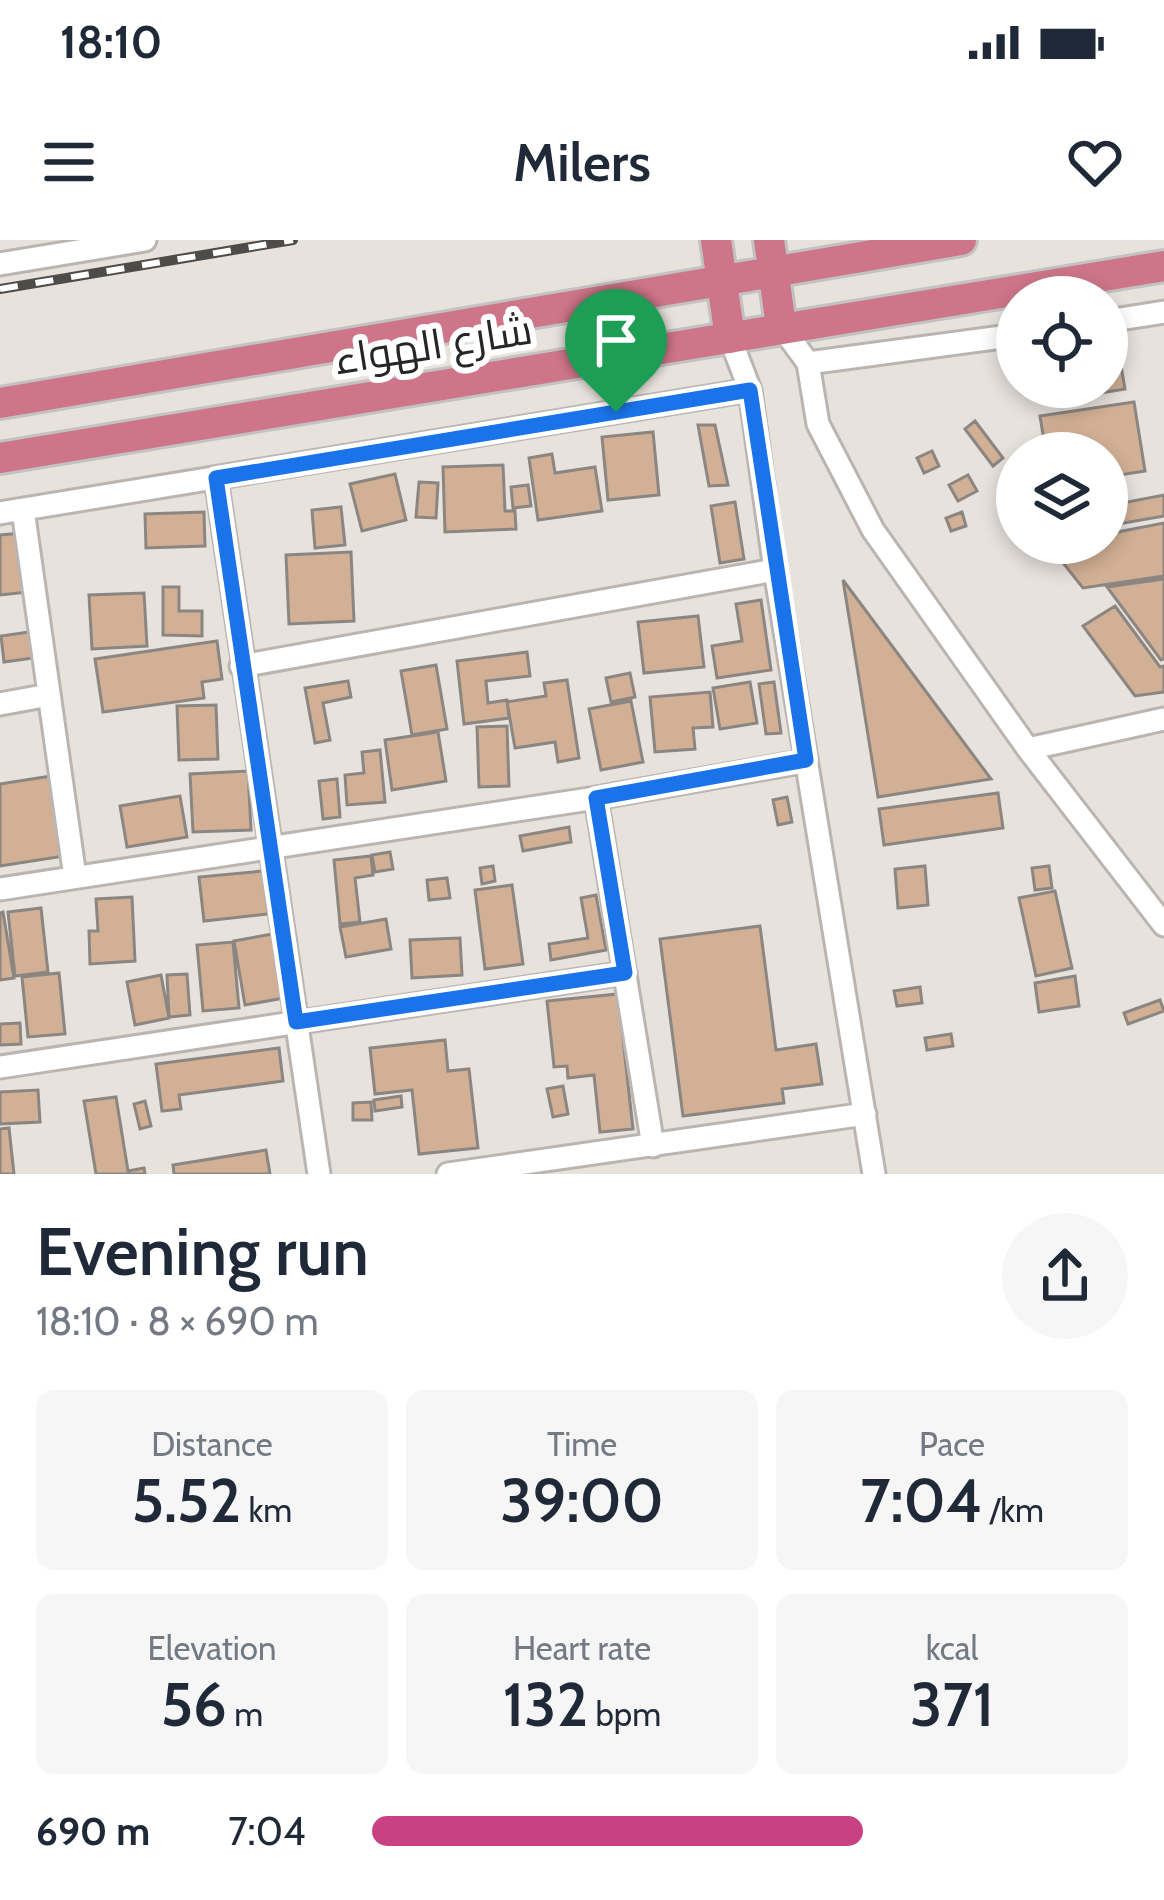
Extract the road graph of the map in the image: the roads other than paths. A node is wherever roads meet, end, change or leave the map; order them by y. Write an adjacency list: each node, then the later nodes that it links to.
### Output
1 (145, 240): 4 (street)
2 (716, 240): 8 (highway)
3 (961, 240): 5 (highway, شارع الهواء)
4 (93, 245): 6 (street)
5 (773, 255): 8 (highway, شارع الهواء); 11 (highway)
6 (0, 264)
7 (1164, 266): 11 (highway, شارع الهواء)
8 (722, 281): 12 (highway); 16 (highway, شارع الهواء)
9 (1164, 312): 10 (street)
10 (1128, 318)
11 (781, 326): 12 (highway, شارع الهواء); 14 (street)
12 (730, 338): 15 (street); 17 (highway, شارع الهواء)
13 (996, 338): 14 (street)
14 (808, 363): 26 (street)
15 (750, 390): 18 (street); 21 (street)
16 (0, 403)
17 (0, 458)
18 (216, 478): 19 (street); 22 (street)
19 (23, 509): 20 (street); 23 (street)
20 (0, 513)
21 (775, 570): 22 (street); 27 (street)
22 (241, 666): 29 (street)
23 (49, 695): 24 (street); 30 (street)
24 (0, 704)
25 (1164, 719): 26 (street)
26 (1028, 748): 32 (street)
27 (806, 760): 28 (street); 36 (street)
28 (596, 798): 29 (street); 33 (street)
29 (271, 847): 30 (street); 34 (street)
30 (75, 877): 31 (street)
31 (0, 890)
32 (1164, 925)
33 (625, 973): 34 (street); 37 (street)
34 (296, 1022): 35 (street); 38 (street)
35 (0, 1067)
36 (865, 1114): 37 (street); 40 (street)
37 (653, 1146): 39 (street)
38 (319, 1174)
39 (448, 1174)
40 (874, 1174)

